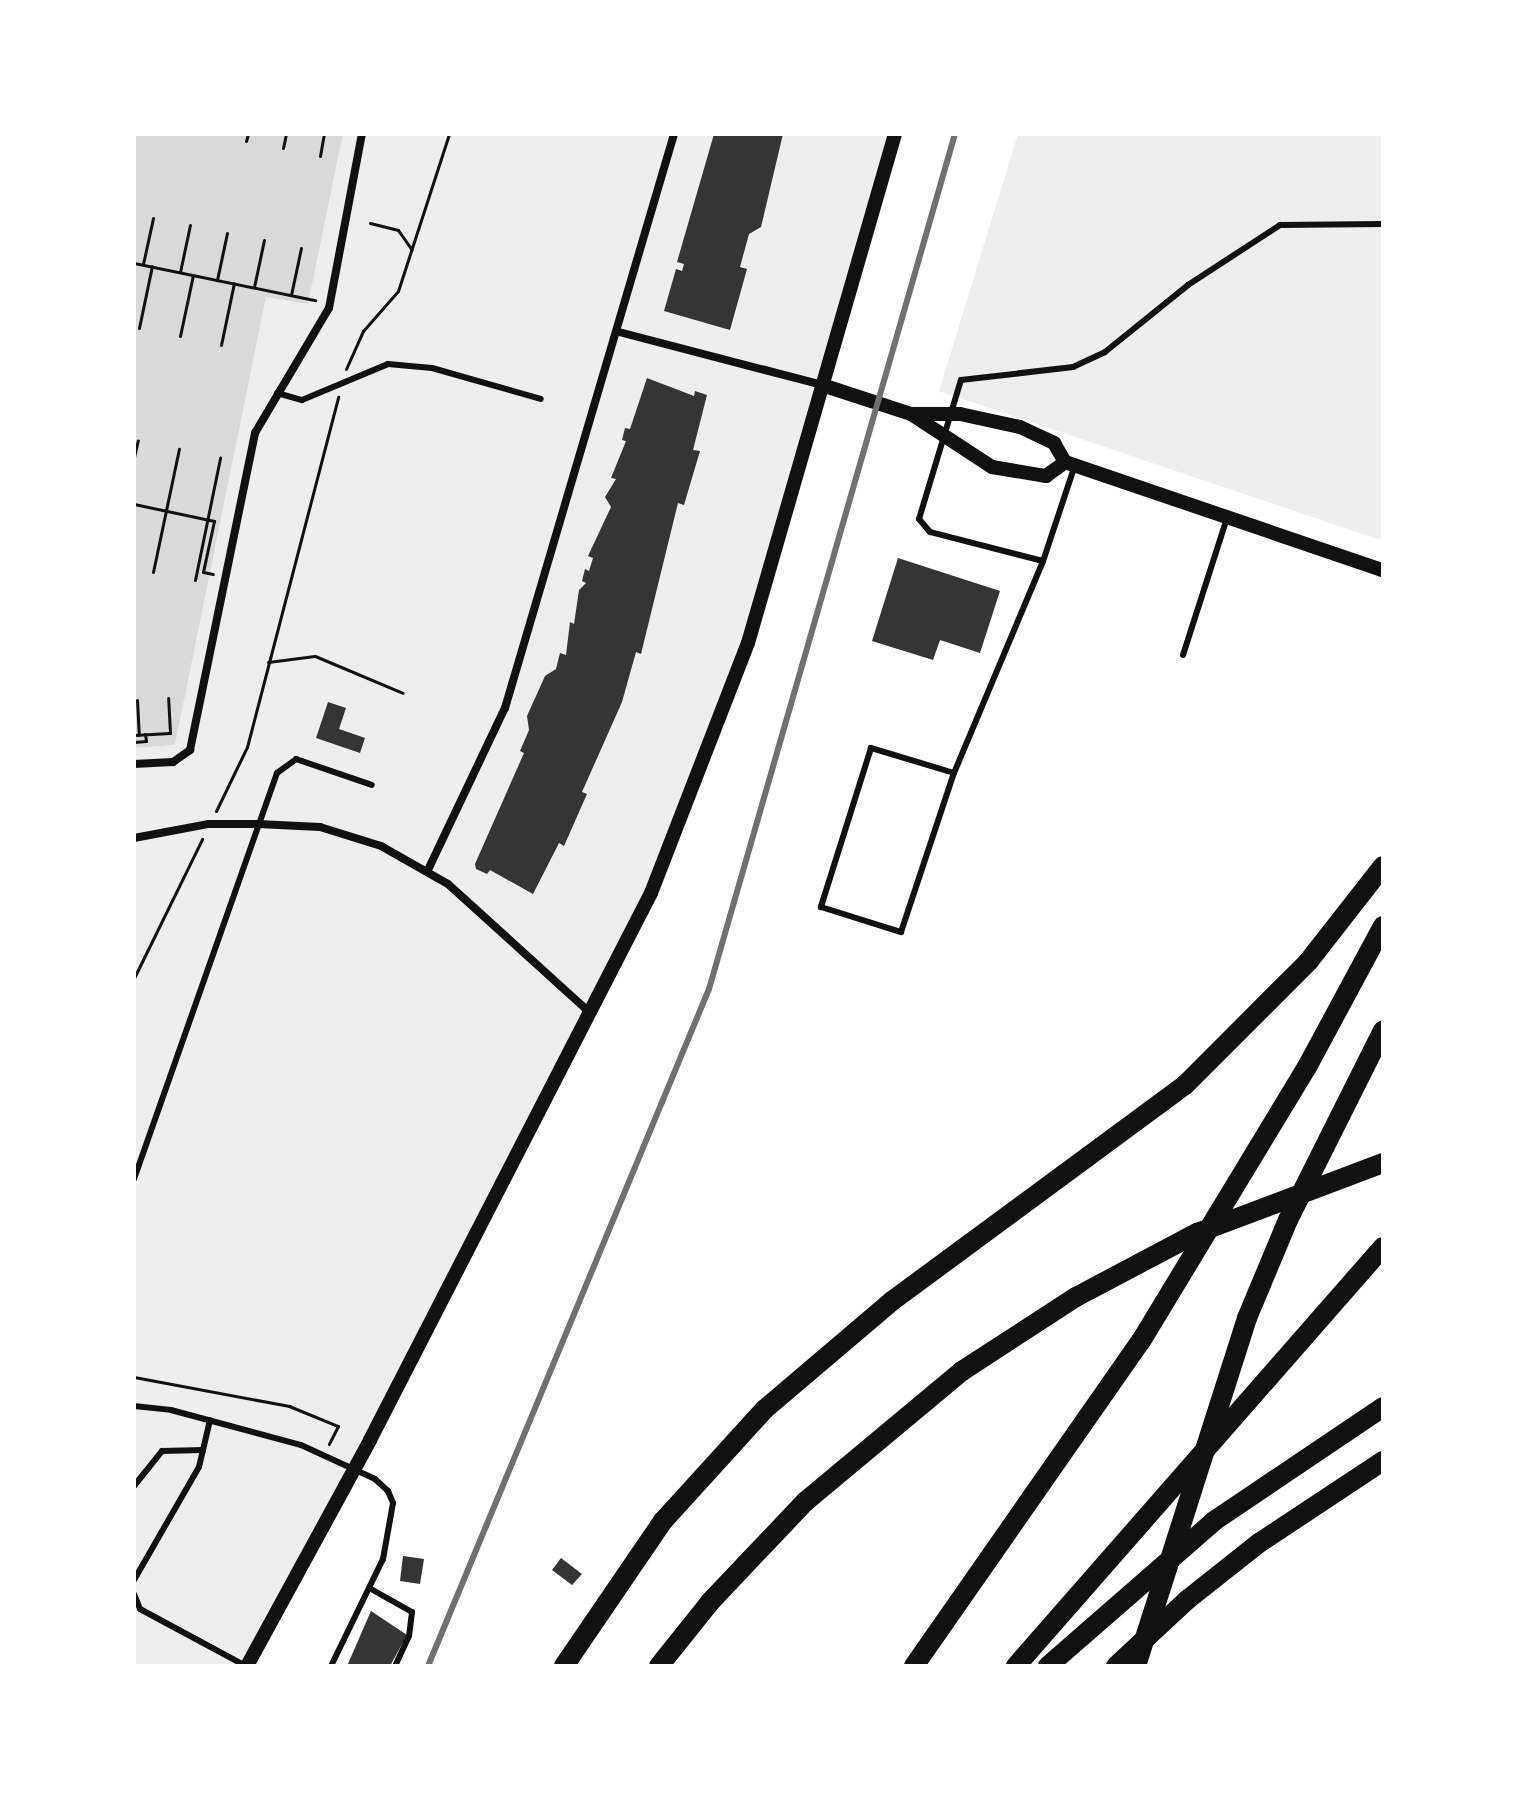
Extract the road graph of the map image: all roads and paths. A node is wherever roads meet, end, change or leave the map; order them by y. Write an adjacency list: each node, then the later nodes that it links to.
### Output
1 (248, 134): 8 (path)
2 (286, 134): 9 (path)
3 (324, 134): 10 (path)
4 (362, 134): 35 (street)
5 (449, 134): 18 (path)
6 (674, 134): 30 (street)
7 (895, 134): 34 (street)
8 (246, 141)
9 (283, 148)
10 (320, 156)
11 (153, 218): 20 (path)
12 (370, 223): 18 (path)
13 (1383, 224): 39 (lane)
14 (190, 225): 22 (path)
15 (227, 233): 24 (path)
16 (264, 240): 26 (path)
17 (301, 248): 27 (path)
18 (412, 250): 33 (path)
19 (134, 263): 20 (path)
20 (143, 264): 21 (path)
21 (152, 266): 22 (path); 29 (path)
22 (180, 272): 23 (path)
23 (193, 275): 24 (path); 31 (path)
24 (217, 280): 25 (path)
25 (234, 283): 26 (path); 32 (path)
26 (254, 287): 27 (path)
27 (291, 295): 28 (path)
28 (315, 300)
29 (139, 328)
30 (619, 332): 34 (street); 71 (street)
31 (180, 336)
32 (221, 345)
33 (346, 369)
34 (822, 385): 38 (street); 74 (street)
35 (277, 393): 37 (lane); 63 (street)
36 (339, 393): 56 (path)
37 (541, 399)
38 (911, 414): 39 (street); 41 (street)
39 (953, 414): 41 (lane); 45 (street)
40 (138, 440): 43 (path)
41 (945, 440): 45 (street); 50 (lane)
42 (179, 449): 47 (path)
43 (134, 457)
44 (220, 458): 49 (path)
45 (1070, 464): 48 (street); 50 (lane)
46 (134, 504): 47 (path)
47 (166, 510): 49 (path); 52 (path)
48 (1228, 516): 51 (street); 55 (lane)
49 (208, 519): 53 (path); 54 (path)
50 (1043, 561): 64 (lane)
51 (1383, 570)
52 (153, 572)
53 (213, 575)
54 (195, 580)
55 (1183, 655)
56 (268, 662): 57 (path); 66 (path)
57 (403, 693)
58 (168, 698): 60 (path)
59 (137, 700): 61 (path)
60 (145, 734): 61 (path); 62 (path)
61 (137, 735)
62 (136, 742)
63 (134, 764)
64 (954, 773): 64 (lane)
65 (372, 785): 67 (lane)
66 (214, 814)
67 (258, 824): 69 (street); 71 (street); 77 (lane)
68 (203, 836): 73 (path)
69 (134, 838)
70 (1383, 866): 94 (highway)
71 (427, 872): 74 (street)
72 (1383, 926): 96 (highway)
73 (134, 978)
74 (589, 1012): 86 (street)
75 (1383, 1030): 100 (highway)
76 (1383, 1163): 95 (highway)
77 (134, 1179)
78 (1383, 1247): 97 (highway)
79 (134, 1377): 83 (path)
80 (134, 1406): 82 (lane)
81 (1383, 1407): 98 (highway)
82 (210, 1420): 84 (lane); 86 (lane)
83 (331, 1440)
84 (203, 1450): 87 (lane); 88 (lane)
85 (1383, 1461): 99 (highway)
86 (352, 1472): 89 (lane); 91 (street)
87 (134, 1486)
88 (134, 1580)
89 (371, 1589): 92 (lane); 93 (lane)
90 (134, 1594): 91 (lane)
91 (246, 1666)
92 (331, 1666)
93 (395, 1666)
94 (564, 1666)
95 (659, 1666)
96 (914, 1666)
97 (1016, 1666)
98 (1048, 1666)
99 (1116, 1666)
100 (1136, 1666)

